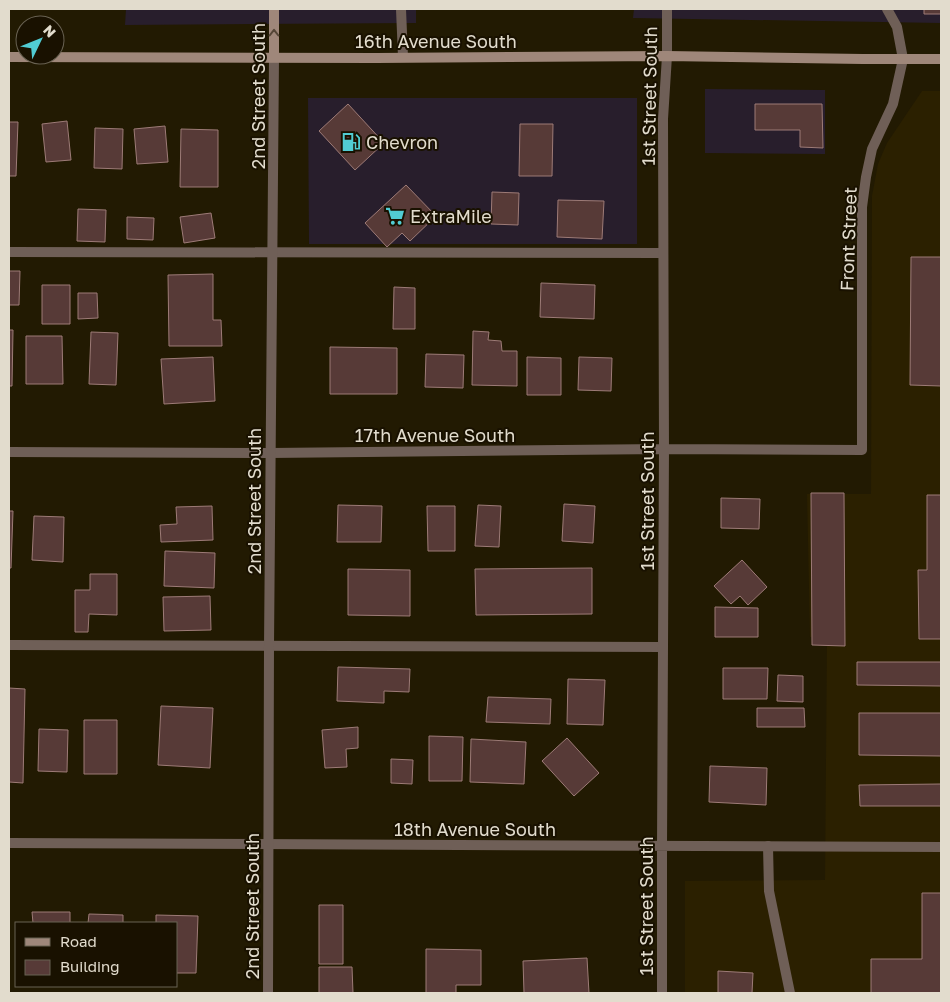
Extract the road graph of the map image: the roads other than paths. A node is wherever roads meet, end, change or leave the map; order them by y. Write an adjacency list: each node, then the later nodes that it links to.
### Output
1 (274, 9): 8 (main road, 2nd Street South, one-way to 1)
2 (402, 9): 7 (street)
3 (667, 9): 5 (street, 1st Street South)
4 (887, 9): 14 (street, Front Street)
5 (667, 56): 7 (main road, 16th Avenue South); 9 (main road, 16th Avenue South, bridge); 12 (street, 1st Street South)
6 (9, 57): 8 (main road, 16th Avenue South)
7 (403, 57): 8 (main road, 16th Avenue South)
8 (274, 58): 11 (street, 2nd Street South)
9 (941, 59)
10 (9, 252): 11 (street)
11 (272, 252): 12 (street); 16 (street, 2nd Street South)
12 (663, 253): 13 (street, 1st Street South)
13 (664, 449): 14 (street, 17th Avenue South); 16 (street, 17th Avenue South); 19 (street, 1st Street South)
14 (862, 450)
15 (9, 452): 16 (street, 17th Avenue South)
16 (270, 453): 18 (street, 2nd Street South)
17 (9, 645): 18 (street)
18 (269, 646): 19 (street); 21 (street, 2nd Street South)
19 (663, 646): 22 (street, 1st Street South)
20 (9, 843): 21 (street, 18th Avenue South)
21 (269, 844): 22 (street, 18th Avenue South); 25 (street, 2nd Street South)
22 (662, 846): 23 (street, 18th Avenue South); 26 (street, 1st Street South)
23 (768, 846): 24 (street, 18th Avenue South); 27 (street)
24 (941, 848)
25 (268, 993)
26 (662, 993)
27 (790, 993)

